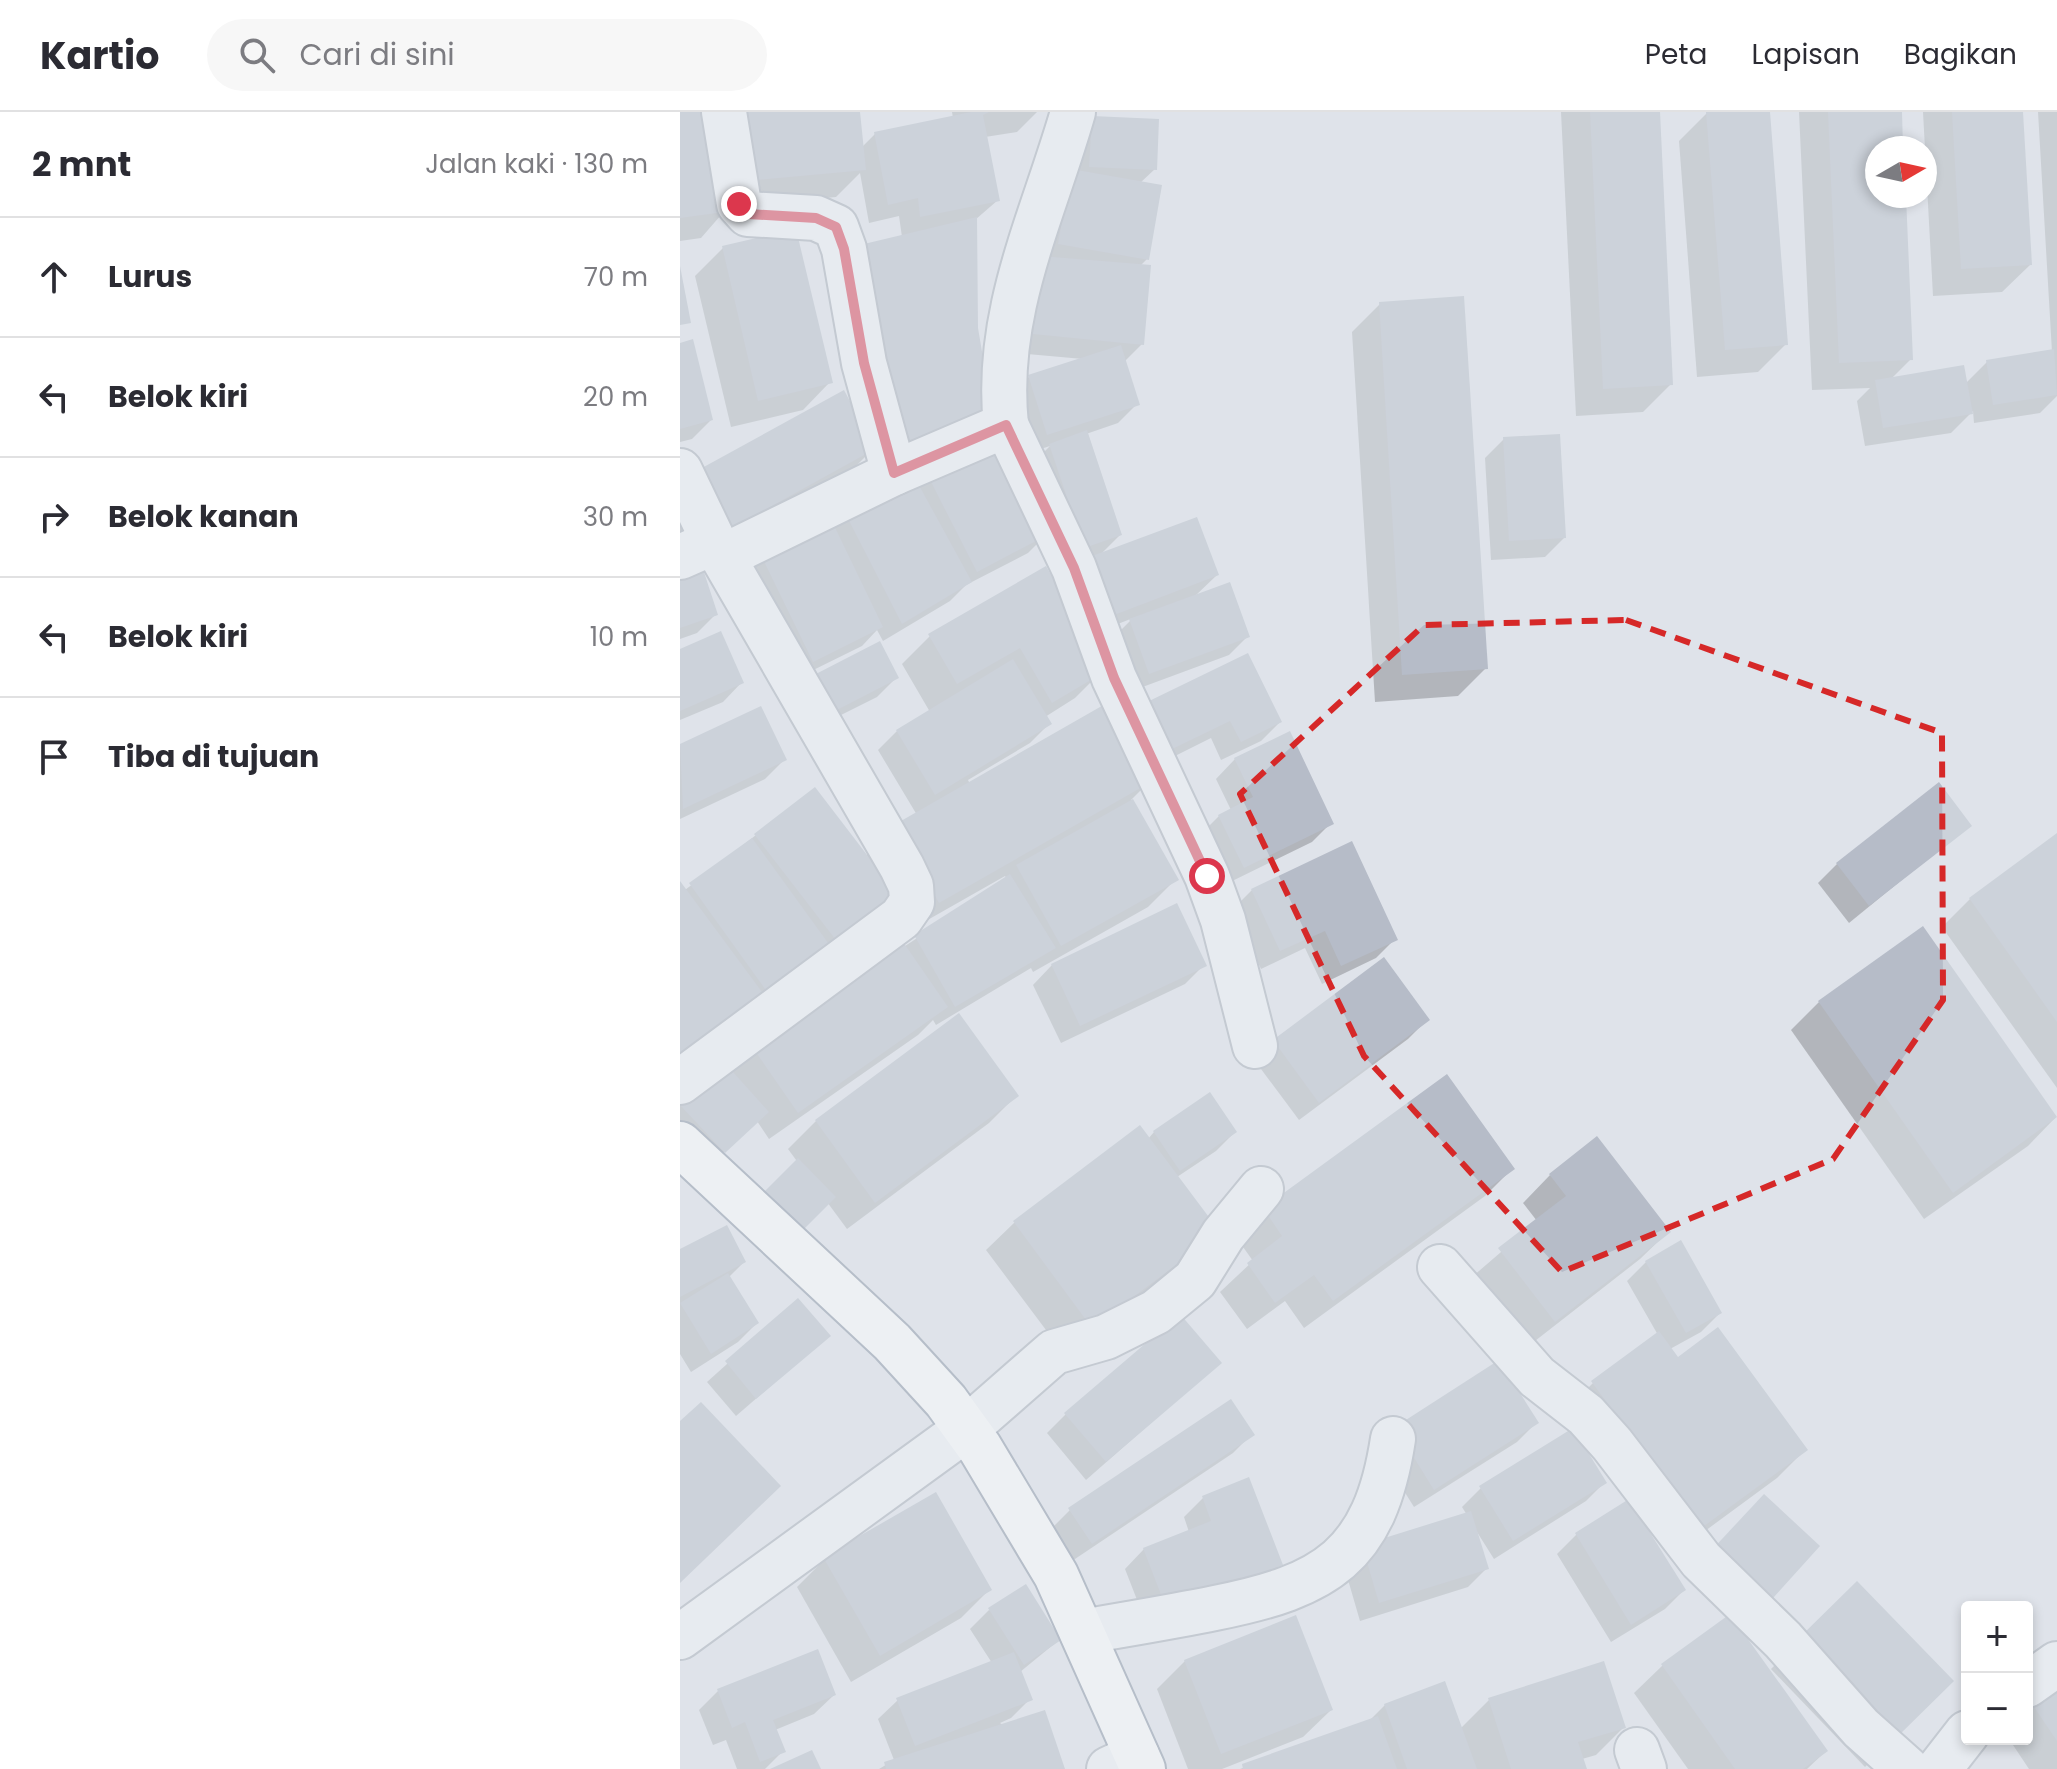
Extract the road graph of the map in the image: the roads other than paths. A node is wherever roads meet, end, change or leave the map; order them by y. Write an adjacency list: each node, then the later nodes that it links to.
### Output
1 (724, 112): 5 (street)
2 (1073, 112): 3 (street)
3 (1006, 425): 5 (street); 7 (street)
4 (680, 471): 6 (street)
5 (894, 473): 6 (street)
6 (706, 552): 8 (street)
7 (1255, 1046)
8 (680, 1082)
9 (680, 1144): 12 (highway)
10 (1261, 1189): 12 (street)
11 (1440, 1267): 20 (street)
12 (966, 1429): 14 (highway); 15 (street)
13 (1393, 1439): 14 (street)
14 (1082, 1632): 19 (highway)
15 (680, 1637)
16 (2057, 1664): 17 (street)
17 (2033, 1681)
18 (1961, 1741): 21 (street)
19 (1130, 1765)
20 (1907, 1769)
21 (1939, 1769)

